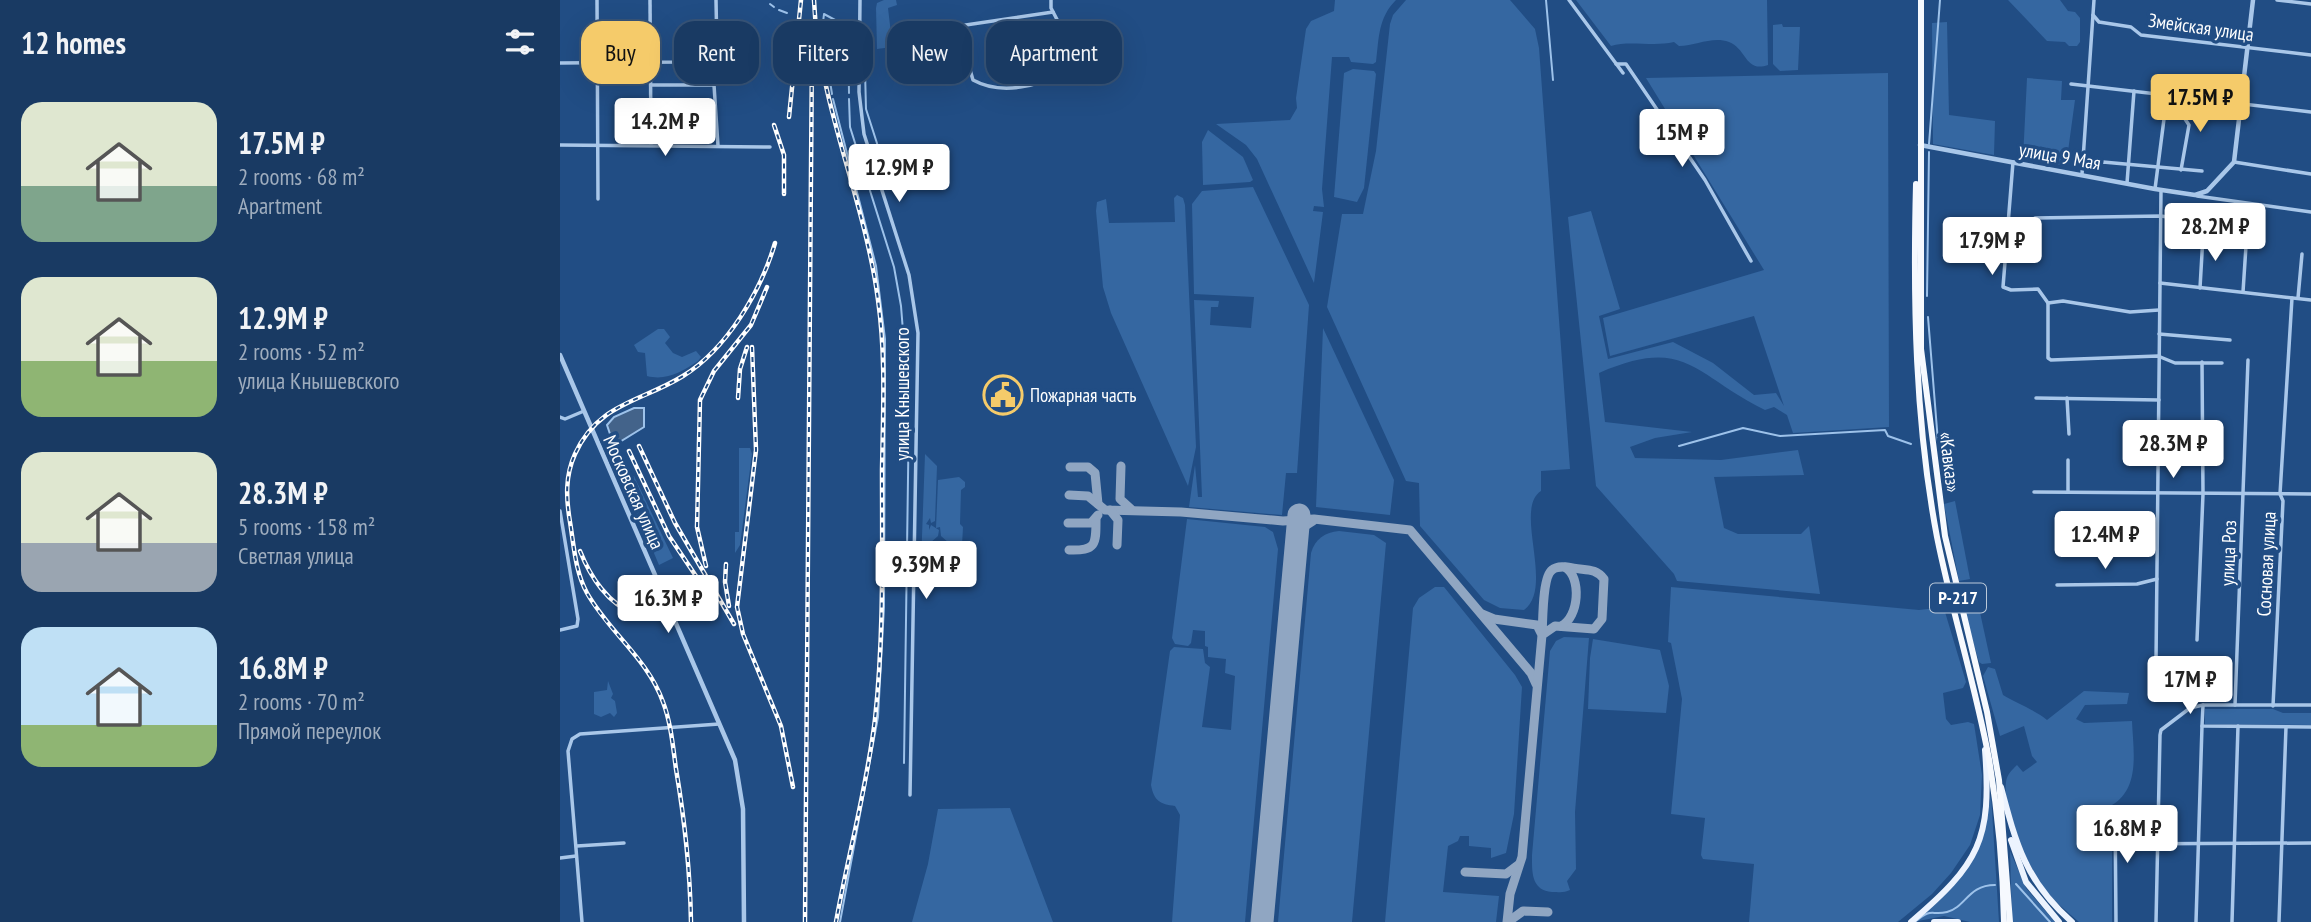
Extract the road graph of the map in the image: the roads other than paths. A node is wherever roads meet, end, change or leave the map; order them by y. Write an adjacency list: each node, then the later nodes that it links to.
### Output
1 (597, 0): 14 (street)
2 (650, 0): 15 (street)
3 (716, 0): 19 (street)
4 (860, 0): 111 (street, улица Кнышевского)
5 (1051, 0): 12 (street)
6 (1569, 0): 22 (street)
7 (1920, 0): 36 (highway, «Кавказ» / Р-217); 92 (highway, «Кавказ» / Р-217)
8 (2094, 0): 13 (street)
9 (2253, 0): 17 (street)
10 (2277, 0): 11 (street)
11 (2311, 4)
12 (1053, 12): 16 (street); 24 (street)
13 (2093, 15): 17 (street, Змейская улица); 28 (street)
14 (597, 21)
15 (650, 21)
16 (972, 24)
17 (2248, 48): 18 (street, Змейская улица); 32 (street)
18 (2311, 55)
19 (660, 61)
20 (560, 63): 21 (street)
21 (581, 63)
22 (1616, 64): 23 (street); 60 (street)
23 (1623, 74)
24 (972, 77)
25 (598, 84): 35 (street)
26 (2071, 84): 28 (street)
27 (652, 85): 37 (street); 38 (street)
28 (2088, 86): 29 (street); 43 (street)
29 (2134, 91): 30 (street); 42 (street)
30 (2159, 94): 31 (street); 44 (street)
31 (2183, 96): 32 (street); 45 (street)
32 (2242, 103): 33 (street); 41 (street)
33 (2311, 112)
34 (560, 145): 35 (street)
35 (597, 145): 37 (street); 52 (street)
36 (1920, 145): 40 (street, улица 9 Мая); 91 (highway, «Кавказ» / Р-217)
37 (651, 146): 38 (street)
38 (718, 146): 39 (street)
39 (770, 147)
40 (2013, 162): 47 (street, улица 9 Мая); 67 (street)
41 (2234, 162): 48 (street); 51 (street)
42 (2128, 164): 43 (street); 44 (street); 49 (street)
43 (2082, 166): 47 (street)
44 (2157, 167): 45 (street); 50 (street)
45 (2181, 170): 46 (street)
46 (2202, 171)
47 (2081, 174): 49 (street, улица 9 Мая)
48 (2311, 174)
49 (2127, 183): 50 (street, улица 9 Мая)
50 (2158, 190): 51 (street, улица 9 Мая); 54 (street)
51 (2195, 195): 53 (street, улица 9 Мая)
52 (598, 199)
53 (2311, 212)
54 (2161, 216): 55 (street); 56 (street); 61 (street)
55 (2035, 218)
56 (2185, 224)
57 (2203, 236): 62 (street)
58 (2246, 246): 63 (street)
59 (2302, 254): 65 (street)
60 (1751, 261)
61 (2160, 282): 62 (street); 68 (street)
62 (2200, 288): 63 (street)
63 (2243, 292): 64 (street)
64 (2292, 298): 65 (street); 88 (street, Сосновая улица)
65 (2298, 299): 66 (street)
66 (2311, 300)
67 (2048, 303): 68 (street); 72 (street)
68 (2160, 310): 69 (street)
69 (2159, 334): 70 (street); 72 (street)
70 (2230, 340)
71 (560, 355): 79 (street, Московская улица)
72 (2158, 356): 74 (street); 78 (street)
73 (2248, 360): 87 (street, улица Роз)
74 (2202, 362): 75 (street); 86 (street)
75 (2222, 363)
76 (2036, 398): 77 (street)
77 (2067, 398): 78 (street); 81 (street)
78 (2159, 400): 85 (street)
79 (584, 411): 80 (street); 104 (street, Московская улица)
80 (560, 417)
81 (2069, 434)
82 (2068, 460): 83 (street)
83 (2068, 491): 84 (street); 85 (street)
84 (2034, 492)
85 (2156, 492): 86 (street); 93 (street)
86 (2203, 494): 87 (street); 96 (street)
87 (2241, 494): 88 (street); 101 (street, улица Роз)
88 (2280, 494): 89 (street); 103 (street, Сосновая улица)
89 (2311, 494)
90 (560, 511): 95 (street)
91 (1949, 558): 92 (highway); 97 (highway, «Кавказ» / Р-217)
92 (1943, 565): 99 (highway, «Кавказ» / Р-217)
93 (2157, 579): 94 (street); 98 (street)
94 (2057, 585)
95 (560, 630)
96 (2197, 640)
97 (1969, 642): 99 (highway); 110 (highway, «Кавказ» / Р-217)
98 (2156, 662)
99 (1967, 668): 109 (highway, «Кавказ» / Р-217)
100 (2203, 705): 101 (street); 105 (street); 115 (street)
101 (2235, 705): 103 (street)
102 (2311, 705): 103 (street)
103 (2273, 706)
104 (721, 724): 120 (street); 124 (street, Московская улица)
105 (2202, 726): 106 (street); 119 (street)
106 (2238, 726): 107 (street); 113 (street)
107 (2286, 727): 108 (street); 114 (street)
108 (2311, 727)
109 (1984, 738): 125 (main road); 128 (highway, «Кавказ» / Р-217)
110 (1999, 780): 129 (highway, «Кавказ» / Р-217); 130 (main road); 131 (main road)
111 (910, 795)
112 (2115, 807): 118 (street)
113 (2234, 842): 114 (street); 119 (street); 135 (street)
114 (2282, 842): 116 (street); 136 (street)
115 (2156, 843): 118 (street); 119 (street); 133 (street)
116 (2311, 843)
117 (624, 844): 120 (street)
118 (2115, 844): 132 (street)
119 (2197, 844): 134 (street)
120 (578, 846): 121 (street)
121 (576, 856): 122 (street); 123 (street)
122 (560, 858)
123 (582, 922)
124 (744, 922)
125 (1912, 922)
126 (1934, 922): 127 (main road)
127 (1958, 922)
128 (2004, 922)
129 (2010, 922)
130 (2059, 922)
131 (2072, 922)
132 (2116, 922)
133 (2156, 922)
134 (2196, 922)
135 (2232, 922)
136 (2279, 922)

